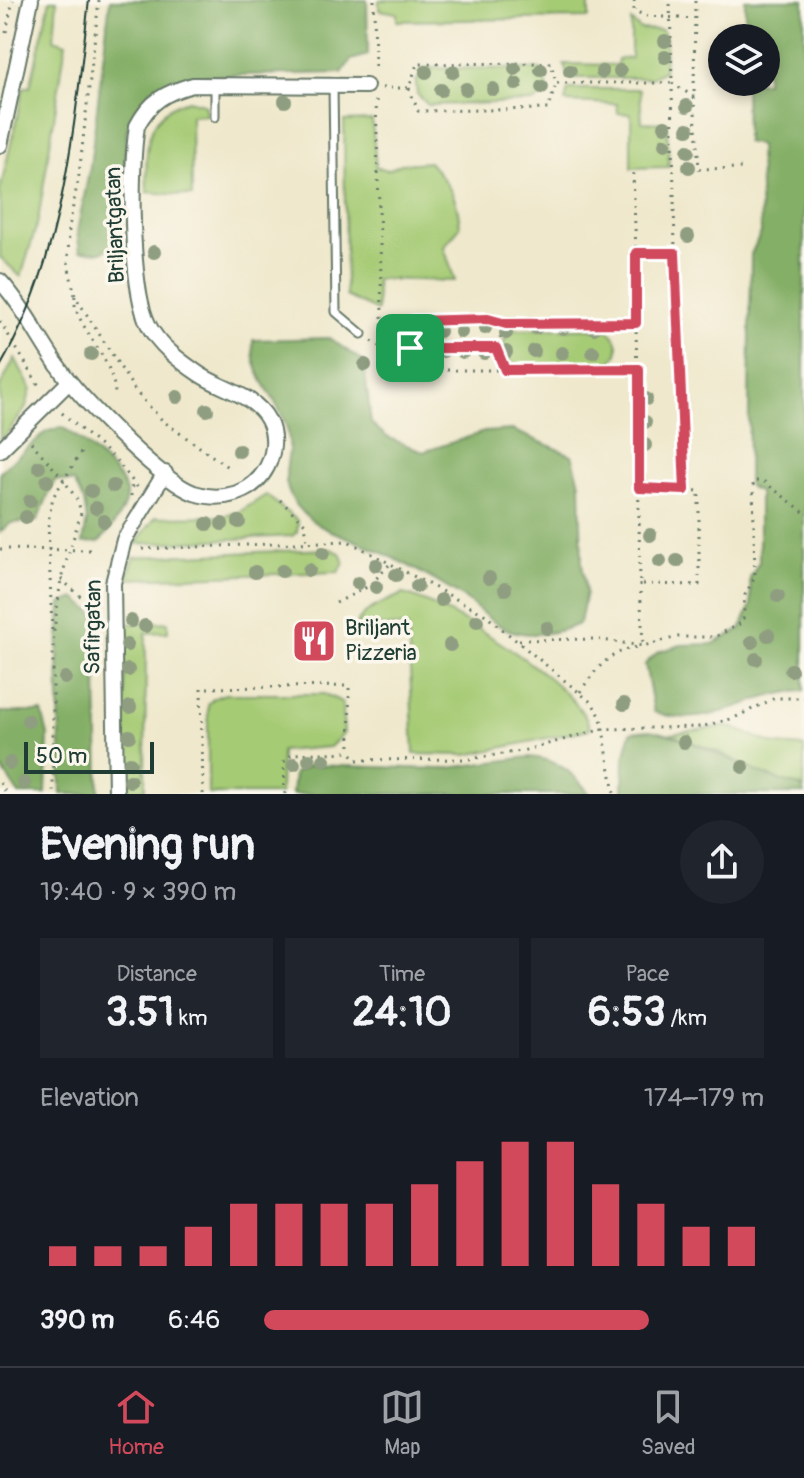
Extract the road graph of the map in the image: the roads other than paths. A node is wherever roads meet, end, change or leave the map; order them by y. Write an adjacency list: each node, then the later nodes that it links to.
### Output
1 (31, 0): 6 (street)
2 (371, 80): 4 (street, Briljantgatan)
3 (215, 85): 4 (street, Briljantgatan); 5 (lane); 11 (street, Briljantgatan)
4 (333, 85): 8 (lane)
5 (215, 117)
6 (0, 145)
7 (0, 281): 9 (street, Briljantgatan)
8 (362, 334)
9 (69, 382): 10 (street); 11 (street, Briljantgatan)
10 (0, 450)
11 (165, 473): 12 (street, Safirgatan)
12 (116, 794)

